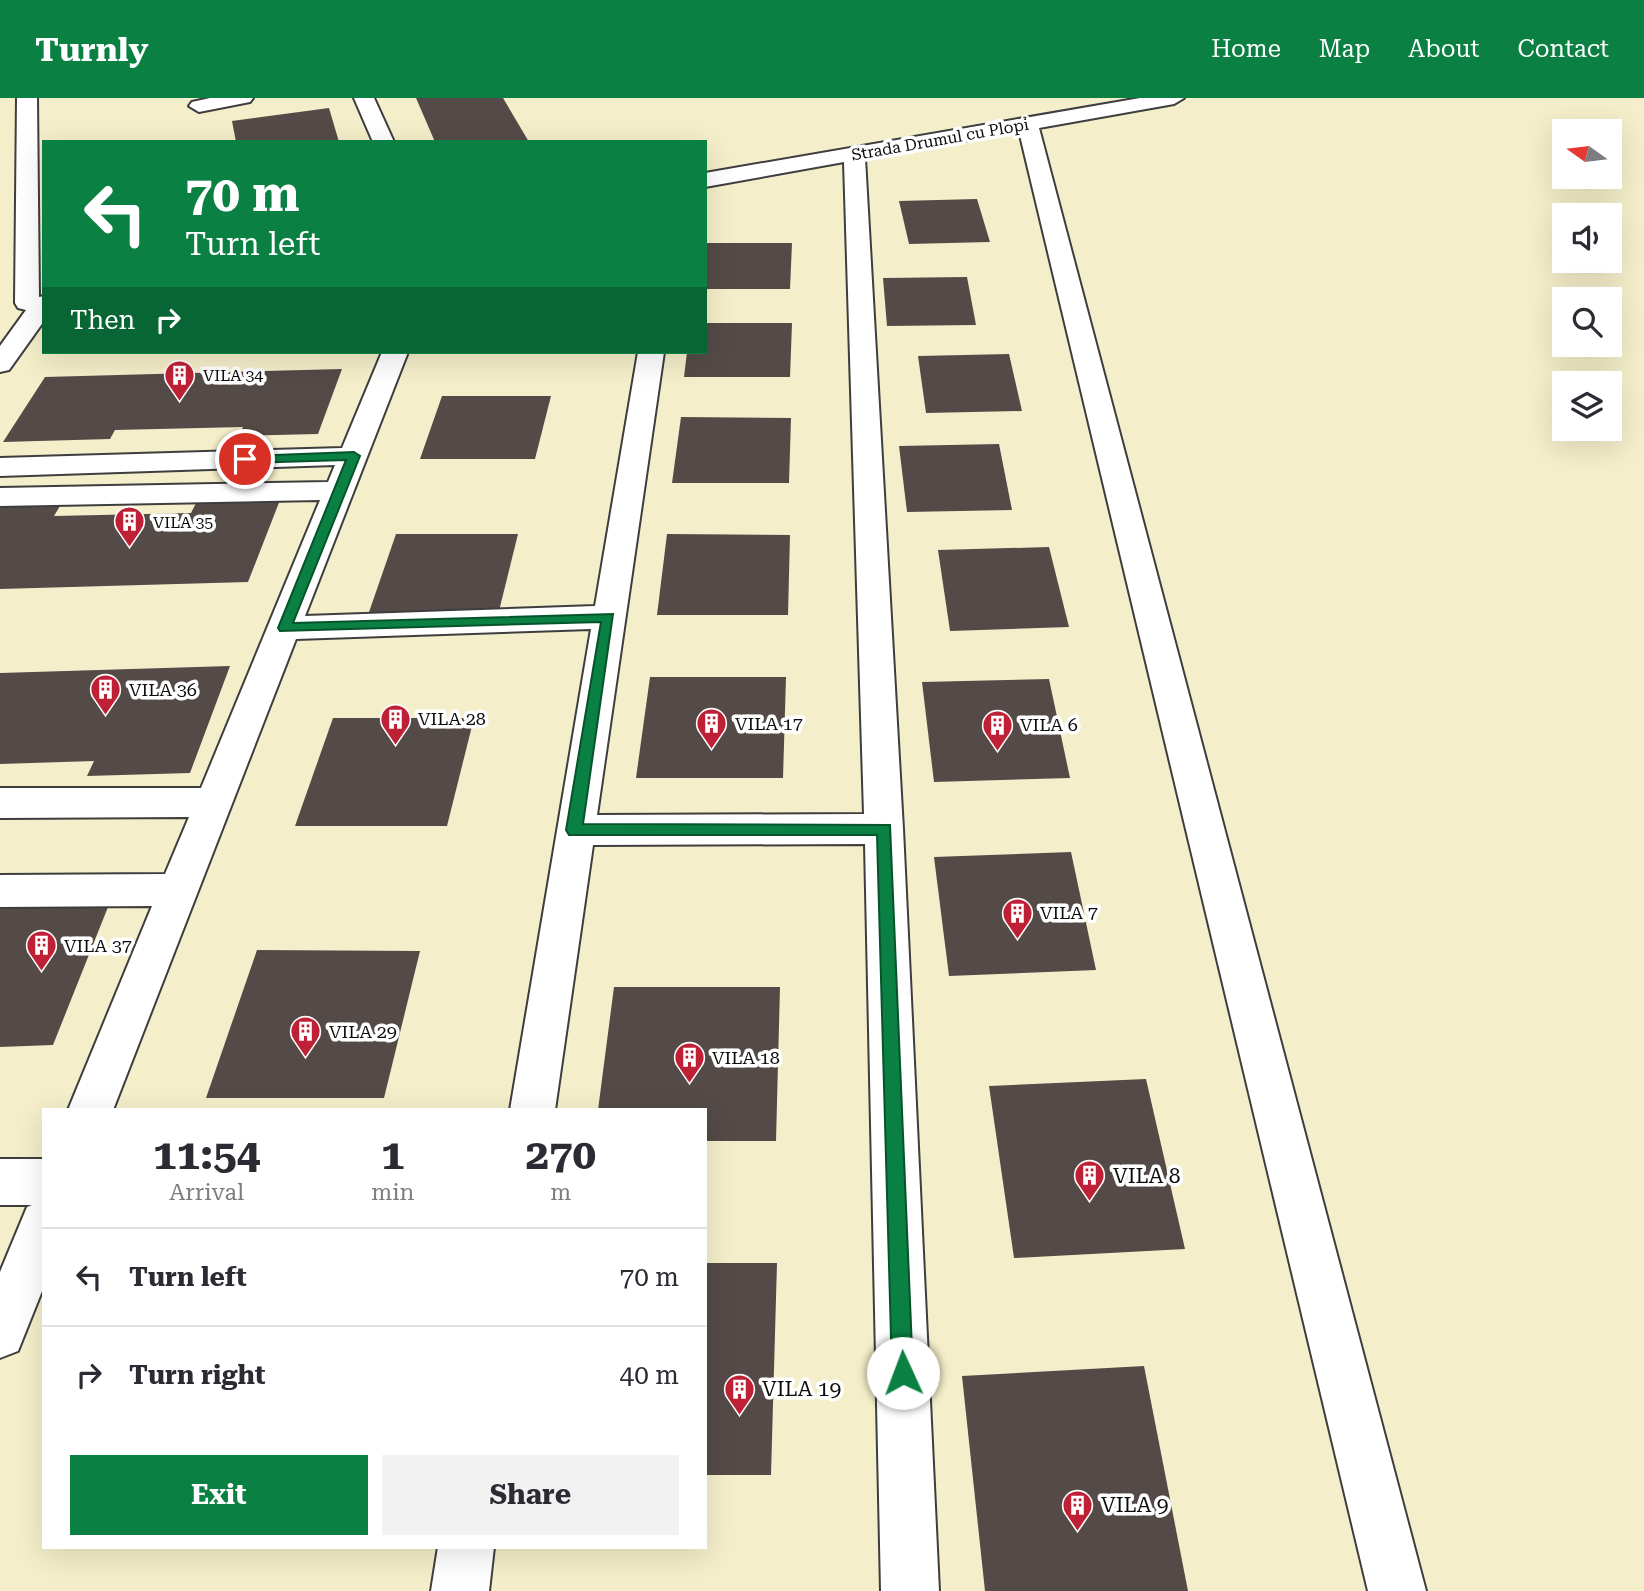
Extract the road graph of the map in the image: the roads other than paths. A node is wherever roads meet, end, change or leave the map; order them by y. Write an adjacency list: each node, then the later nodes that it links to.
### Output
1 (27, 98): 10 (street)
2 (243, 98): 5 (street)
3 (364, 98): 7 (street)
4 (1174, 98): 6 (street, Strada Drumul cu Plopi)
5 (199, 106)
6 (1028, 124): 8 (street, Strada Drumul cu Plopi); 36 (street)
7 (383, 140)
8 (854, 154): 9 (street, Strada Drumul cu Plopi); 23 (street)
9 (707, 180)
10 (38, 302): 11 (street); 14 (street)
11 (0, 307)
12 (394, 354): 15 (street)
13 (651, 354): 19 (street)
14 (0, 364)
15 (354, 456): 16 (street); 17 (street)
16 (0, 467)
17 (339, 491): 18 (street); 20 (street)
18 (0, 497)
19 (608, 617): 20 (street); 24 (street)
20 (284, 628): 21 (street)
21 (215, 802): 22 (street); 25 (street)
22 (0, 803)
23 (884, 829): 24 (street); 35 (street)
24 (574, 830): 28 (street)
25 (179, 890): 26 (street); 27 (street)
26 (0, 891)
27 (91, 1108)
28 (532, 1108)
29 (42, 1181): 30 (street)
30 (0, 1182)
31 (42, 1229): 32 (street)
32 (0, 1333)
33 (466, 1549): 34 (street)
34 (460, 1591)
35 (910, 1591)
36 (1397, 1591)

